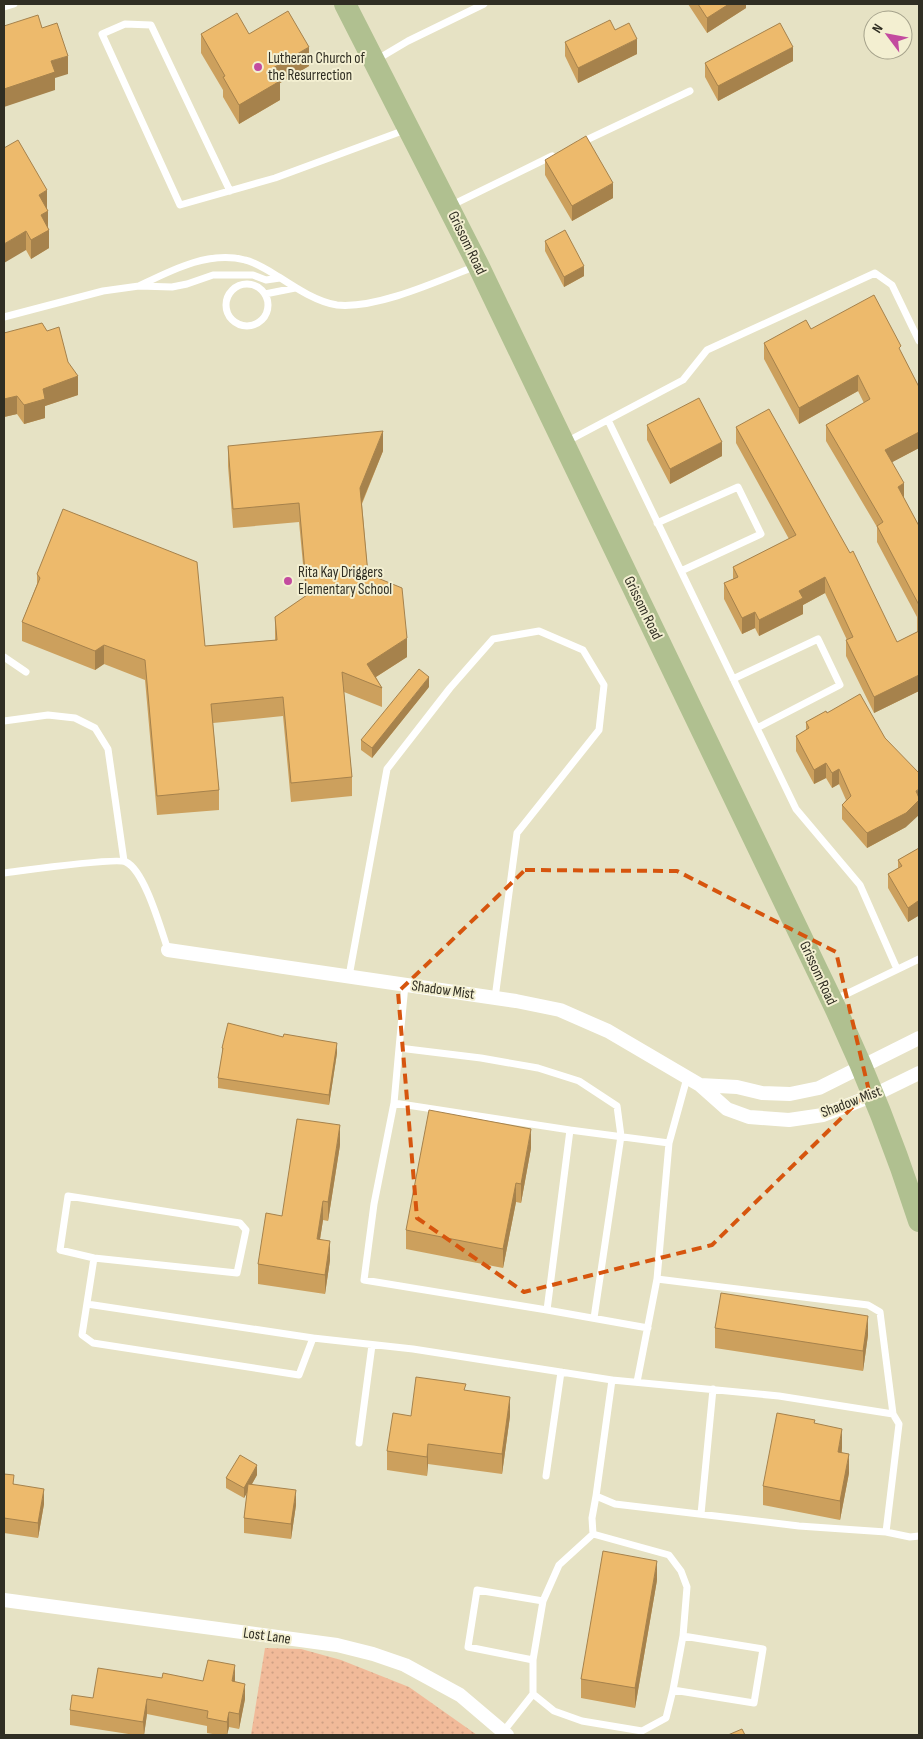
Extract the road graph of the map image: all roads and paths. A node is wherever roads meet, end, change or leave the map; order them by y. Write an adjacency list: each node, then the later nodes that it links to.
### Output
1 (14, 4): 4 (lane)
2 (484, 4): 5 (lane)
3 (348, 5): 5 (main road, Grissom Road)
4 (4, 7)
5 (373, 61): 7 (main road, Grissom Road)
6 (690, 91): 8 (lane)
7 (408, 129): 10 (lane); 11 (main road, Grissom Road)
8 (570, 148)
9 (561, 152): 11 (lane)
10 (230, 191): 10 (lane)
11 (449, 206): 12 (main road, Grissom Road)
12 (478, 265): 15 (lane); 20 (main road, Grissom Road)
13 (280, 278): 14 (lane); 14 (lane); 15 (lane)
14 (139, 286): 17 (lane)
15 (295, 288): 16 (lane)
16 (264, 294): 16 (lane)
17 (4, 317)
18 (919, 341): 19 (lane)
19 (608, 420): 20 (lane); 21 (lane)
20 (563, 444): 36 (main road, Grissom Road)
21 (658, 523): 22 (lane); 22 (lane)
22 (681, 571): 25 (lane)
23 (4, 657): 24 (lane)
24 (26, 672)
25 (733, 679): 27 (lane); 27 (lane)
26 (4, 721): 28 (lane)
27 (757, 728): 32 (lane)
28 (124, 861): 29 (lane); 30 (lane)
29 (4, 873)
30 (168, 950): 33 (street, Shadow Mist)
31 (919, 959): 32 (lane)
32 (897, 969): 36 (lane)
33 (349, 976): 34 (street, Shadow Mist); 35 (lane)
34 (405, 985): 35 (street, Shadow Mist); 38 (lane)
35 (495, 998): 41 (street, Shadow Mist)
36 (832, 1001): 39 (main road, Grissom Road)
37 (919, 1038): 39 (street, Shadow Mist)
38 (400, 1048): 44 (lane); 46 (lane)
39 (862, 1066): 42 (street, Shadow Mist); 43 (main road, Grissom Road)
40 (919, 1073): 43 (street, Shadow Mist)
41 (687, 1078): 42 (street, Shadow Mist); 47 (lane)
42 (700, 1085): 43 (street, Shadow Mist)
43 (874, 1095): 48 (main road, Grissom Road)
44 (394, 1103): 45 (lane); 52 (lane)
45 (570, 1130): 46 (lane); 52 (lane)
46 (621, 1136): 47 (lane); 53 (lane)
47 (669, 1143): 50 (lane)
48 (919, 1221)
49 (94, 1258): 49 (lane); 51 (lane)
50 (657, 1279): 54 (lane); 61 (lane)
51 (87, 1304): 55 (lane); 55 (lane)
52 (547, 1310): 53 (lane)
53 (594, 1318): 54 (lane)
54 (648, 1328): 59 (lane)
55 (313, 1338): 56 (lane)
56 (372, 1345): 57 (lane); 62 (lane)
57 (561, 1372): 58 (lane); 63 (lane)
58 (612, 1380): 59 (lane); 64 (lane)
59 (637, 1382): 60 (lane)
60 (713, 1390): 61 (lane); 65 (lane)
61 (893, 1414): 66 (lane)
62 (359, 1443)
63 (546, 1476)
64 (596, 1496): 65 (lane); 67 (lane)
65 (701, 1514): 66 (lane)
66 (886, 1532): 68 (lane)
67 (592, 1534): 70 (lane); 71 (lane)
68 (919, 1536)
69 (4, 1600): 75 (street, Lost Lane)
70 (543, 1601): 72 (lane); 72 (lane)
71 (682, 1636): 73 (lane); 73 (lane)
72 (533, 1660): 74 (lane)
73 (673, 1690): 74 (lane)
74 (533, 1694): 75 (lane)
75 (505, 1734)

